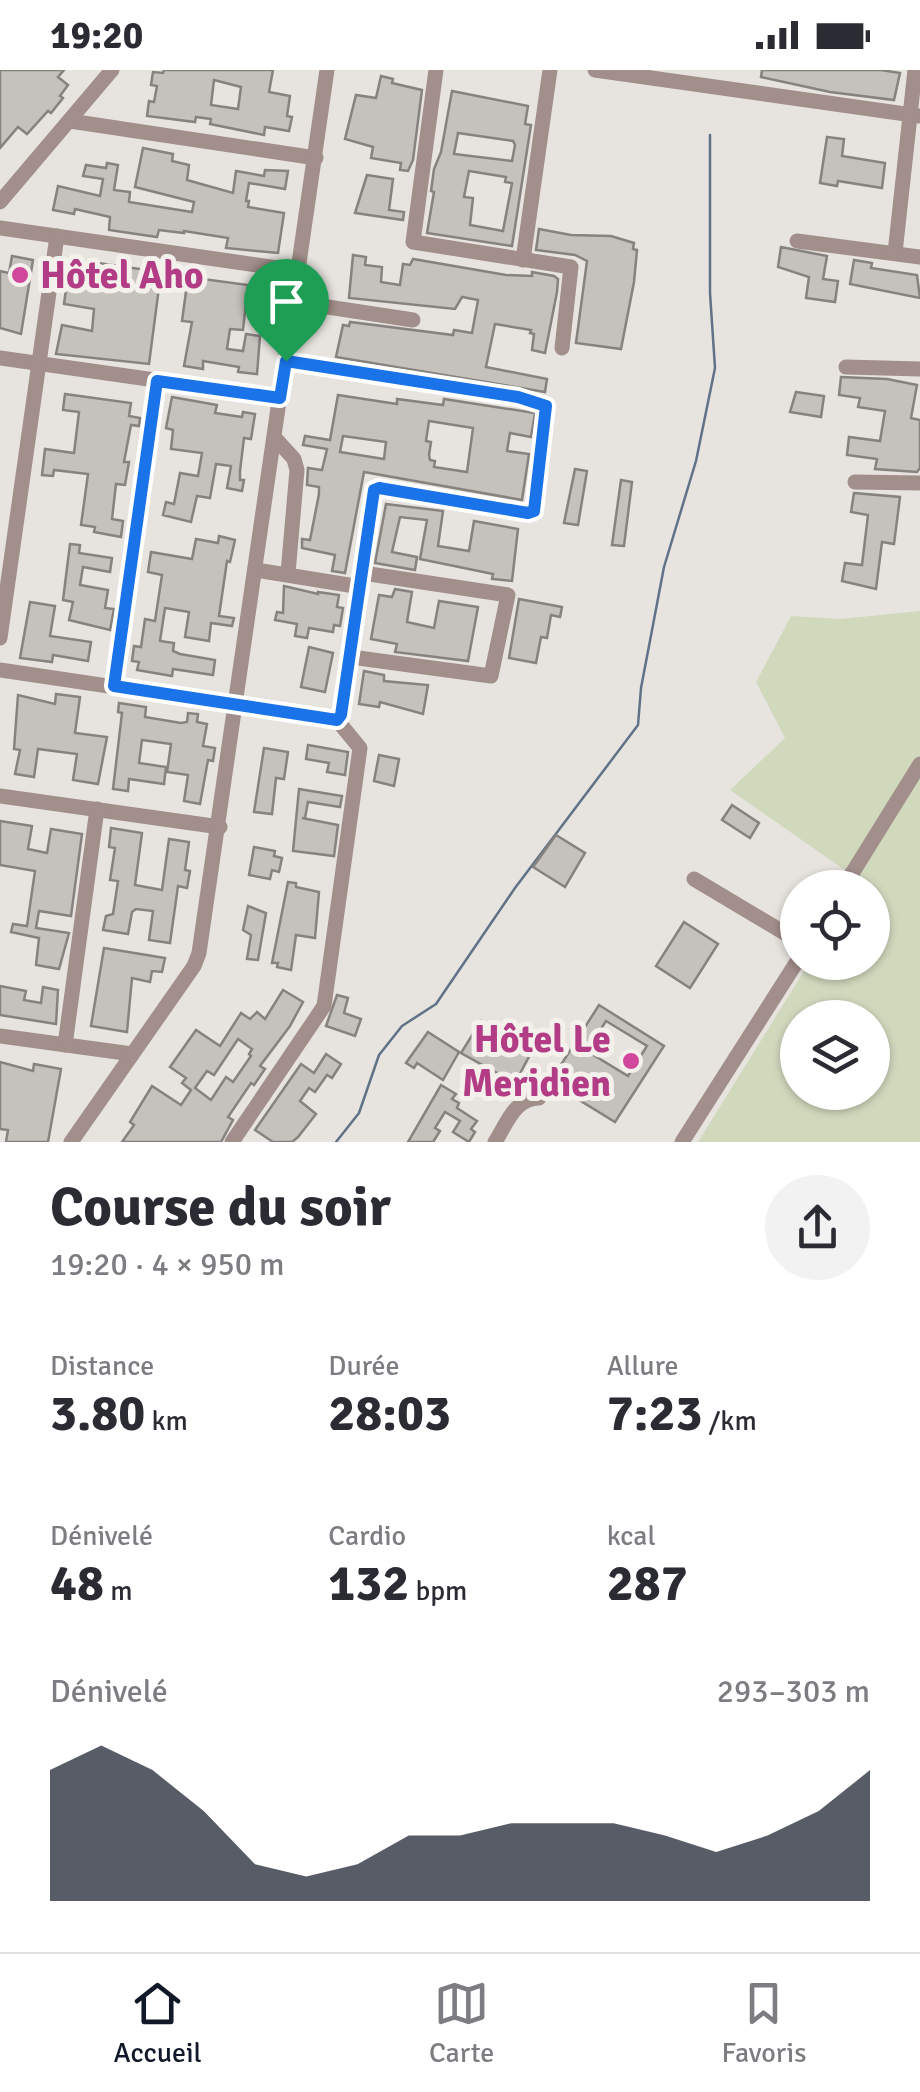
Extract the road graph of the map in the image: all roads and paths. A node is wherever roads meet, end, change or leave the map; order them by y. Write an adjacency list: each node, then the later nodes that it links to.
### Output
1 (112, 70): 8 (street)
2 (328, 70): 9 (street)
3 (436, 70): 16 (street)
4 (550, 70): 16 (street)
5 (595, 70): 7 (street)
6 (915, 70): 7 (street)
7 (915, 116): 14 (street)
8 (70, 121): 9 (street); 10 (street)
9 (316, 158): 17 (street)
10 (0, 202)
11 (0, 228): 12 (street)
12 (57, 236): 17 (street); 23 (street)
13 (796, 241): 14 (street)
14 (895, 253): 15 (street)
15 (920, 257)
16 (523, 260): 20 (street)
17 (299, 270): 18 (street)
18 (295, 302): 19 (street); 22 (street)
19 (413, 320)
20 (562, 348)
21 (0, 358): 23 (street)
22 (286, 361): 27 (street); 33 (street)
23 (39, 364): 26 (street); 34 (street)
24 (846, 367): 25 (street)
25 (920, 369)
26 (157, 381): 27 (street); 37 (street)
27 (280, 398): 28 (street)
28 (275, 438): 31 (street); 32 (street)
29 (854, 482): 30 (street)
30 (920, 483)
31 (256, 570): 32 (street); 38 (street)
32 (288, 573): 33 (street)
33 (362, 580): 35 (street); 35 (street)
34 (0, 638)
35 (350, 657): 39 (street)
36 (0, 670): 37 (street)
37 (114, 686): 38 (street)
38 (237, 704): 39 (street); 43 (street)
39 (337, 720): 53 (street)
40 (920, 764): 44 (street)
41 (0, 796): 42 (street)
42 (97, 810): 43 (street); 49 (street)
43 (220, 827): 50 (street)
44 (854, 870)
45 (694, 878): 46 (street)
46 (780, 930)
47 (785, 980): 55 (street)
48 (0, 1036): 49 (street)
49 (65, 1045): 50 (street)
50 (132, 1054): 52 (street)
51 (539, 1098): 54 (street)
52 (71, 1142)
53 (232, 1142)
54 (494, 1142)
55 (682, 1142)

